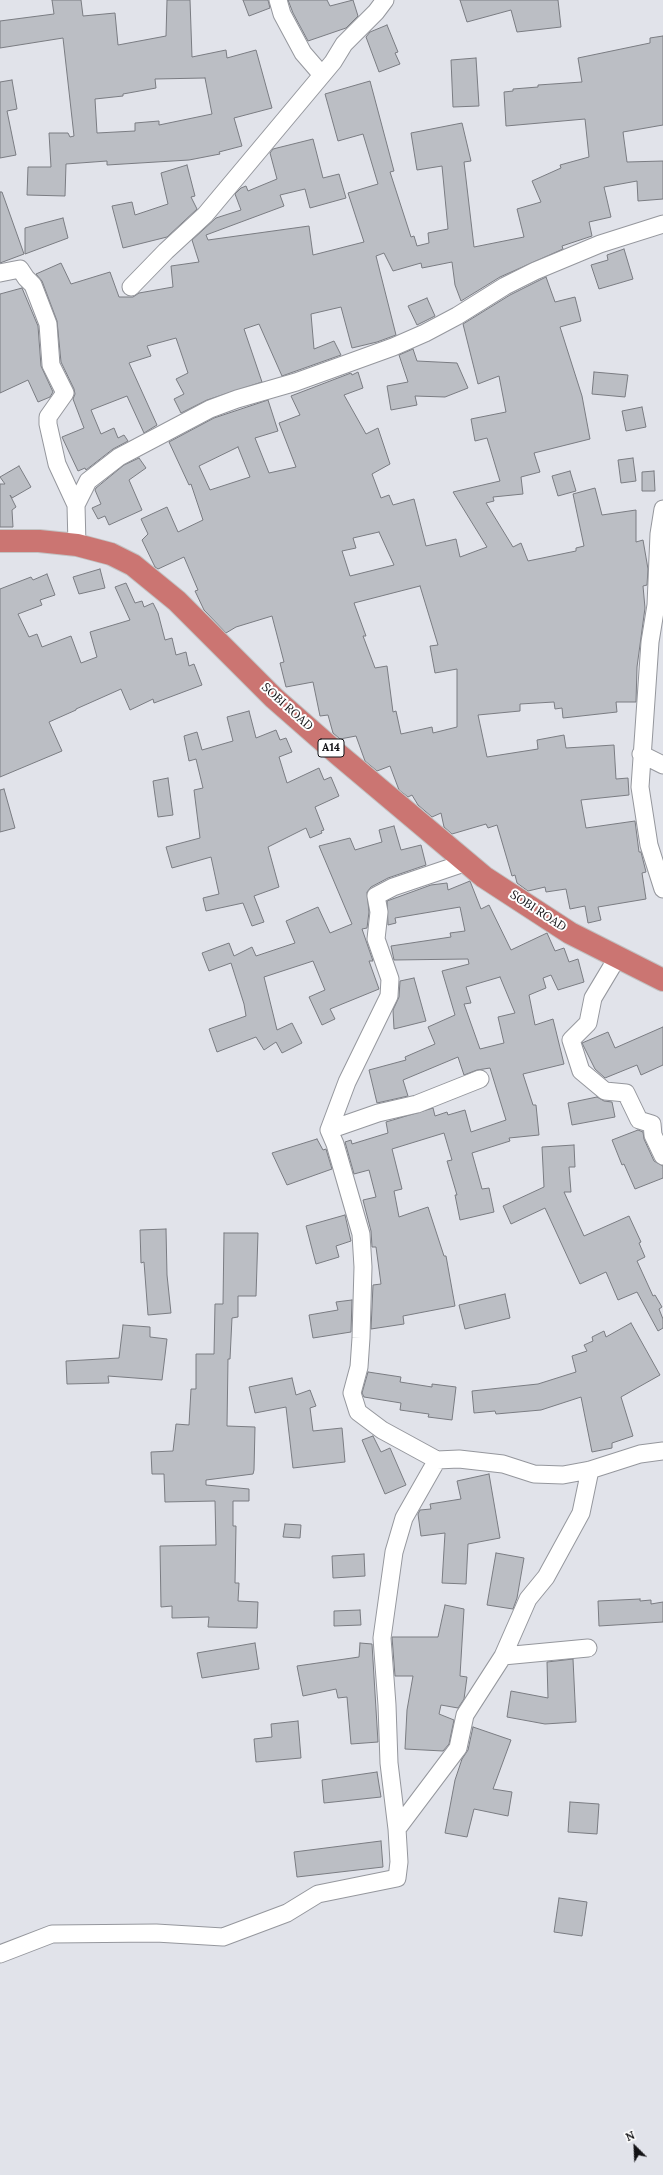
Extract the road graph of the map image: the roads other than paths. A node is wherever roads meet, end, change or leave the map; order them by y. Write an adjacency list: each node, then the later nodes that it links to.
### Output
1 (278, 0): 3 (street)
2 (385, 0): 3 (street)
3 (322, 75): 6 (street)
4 (663, 224): 7 (street)
5 (0, 273): 7 (street)
6 (131, 288)
7 (76, 505): 10 (street)
8 (663, 509): 11 (street)
9 (0, 541): 10 (highway, SOBI ROAD / A14)
10 (77, 545): 13 (highway, SOBI ROAD / A14)
11 (641, 754): 12 (street); 14 (street)
12 (663, 765)
13 (467, 862): 15 (highway, SOBI ROAD / A14); 18 (street)
14 (663, 889)
15 (617, 958): 16 (highway, SOBI ROAD / A14); 19 (street)
16 (663, 980)
17 (480, 1079): 18 (street)
18 (329, 1130): 21 (street)
19 (663, 1156)
20 (663, 1451): 22 (street)
21 (437, 1460): 22 (street); 25 (street)
22 (590, 1470): 24 (street)
23 (588, 1648): 24 (street)
24 (503, 1656): 25 (street)
25 (397, 1829): 26 (street)
26 (0, 1954)

